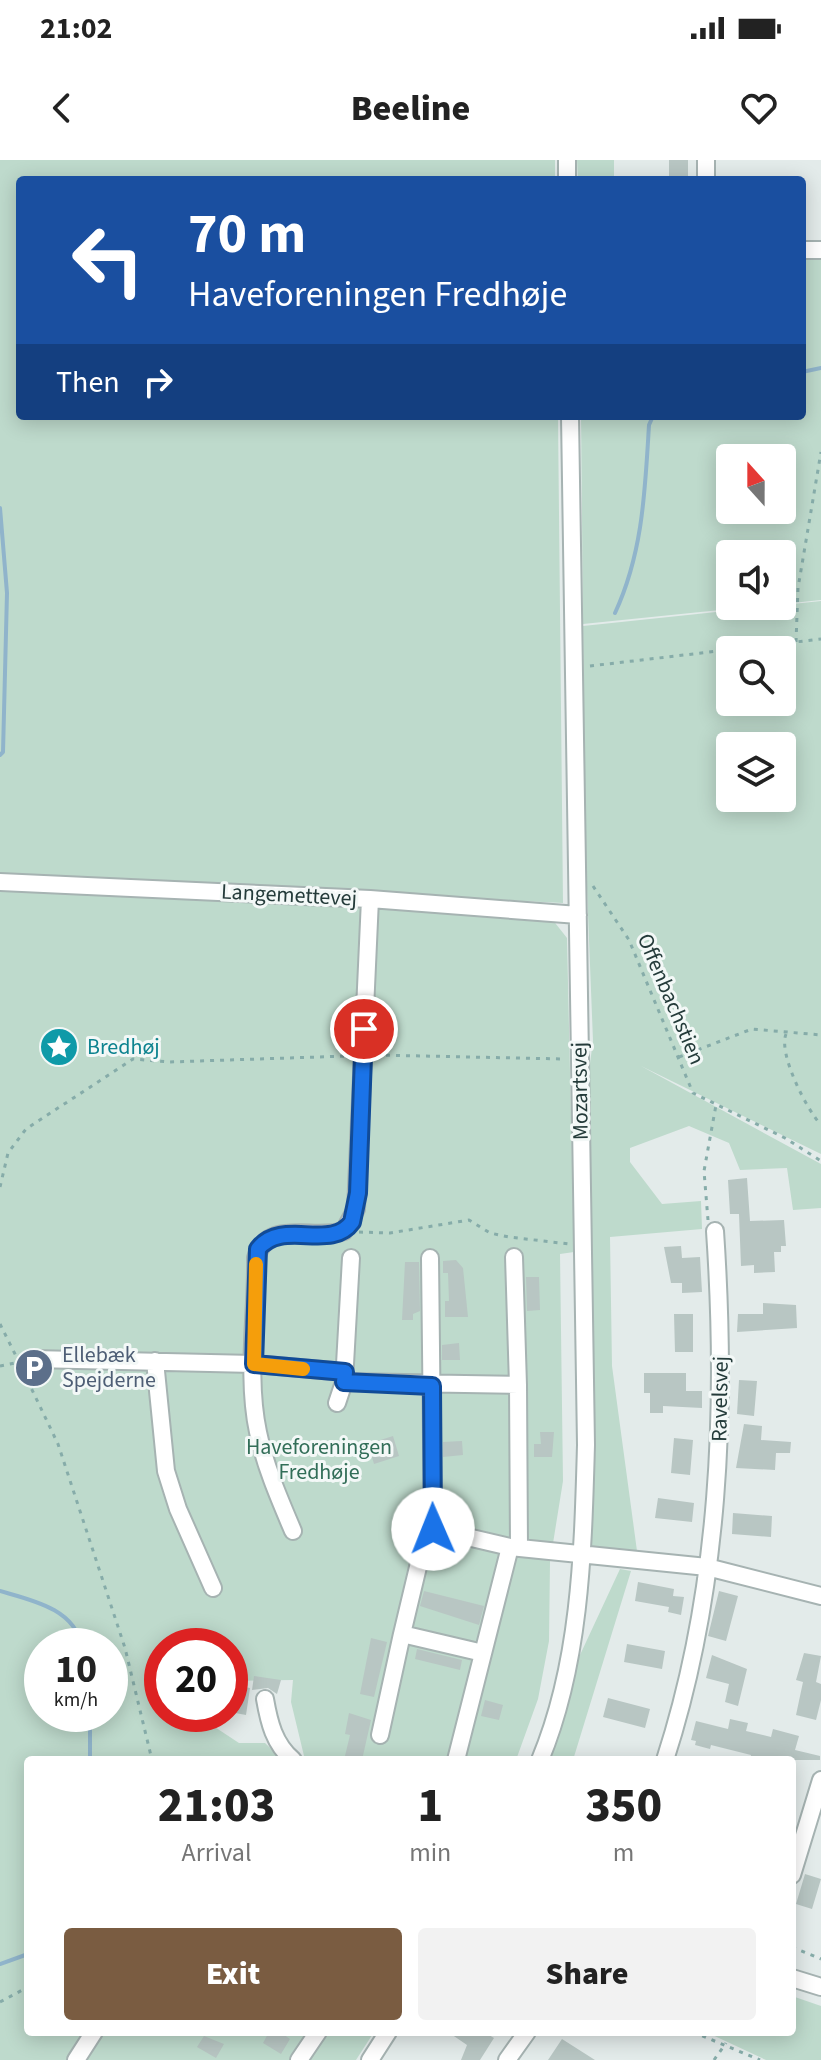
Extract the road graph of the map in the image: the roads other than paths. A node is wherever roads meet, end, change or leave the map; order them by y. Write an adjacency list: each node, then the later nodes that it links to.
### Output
1 (570, 420): 4 (street, Mozartsvej)
2 (0, 882): 3 (street, Langemettevej)
3 (370, 899): 4 (street, Langemettevej); 11 (street)
4 (578, 915): 19 (street, Mozartsvej)
5 (715, 1231): 20 (street, Ravelsvej)
6 (514, 1257): 13 (street)
7 (351, 1258): 12 (street)
8 (430, 1258): 14 (street)
9 (26, 1361): 10 (street)
10 (155, 1361): 11 (street); 21 (street)
11 (254, 1364): 12 (street); 16 (street)
12 (345, 1377): 14 (street); 15 (street)
13 (518, 1385): 14 (street); 18 (street)
14 (432, 1386): 18 (street)
15 (337, 1403)
16 (293, 1531)
17 (423, 1546): 23 (street)
18 (514, 1547): 19 (street); 24 (street)
19 (583, 1555): 20 (street); 29 (street, Mozartsvej)
20 (707, 1567): 22 (street); 30 (street, Ravelsvej)
21 (213, 1588)
22 (821, 1596)
23 (402, 1634): 24 (street); 26 (street)
24 (483, 1653): 28 (street)
25 (265, 1699): 27 (street)
26 (380, 1735)
27 (288, 1756)
28 (457, 1756)
29 (541, 1756)
30 (666, 1756)
31 (821, 1780): 32 (street)
32 (796, 1862)
33 (796, 1979): 34 (street)
34 (821, 1987)
35 (91, 2036): 39 (street)
36 (315, 2036): 40 (street)
37 (385, 2036): 41 (street)
38 (524, 2036): 42 (street)
39 (76, 2060)
40 (299, 2060)
41 (370, 2060)
42 (507, 2060)

